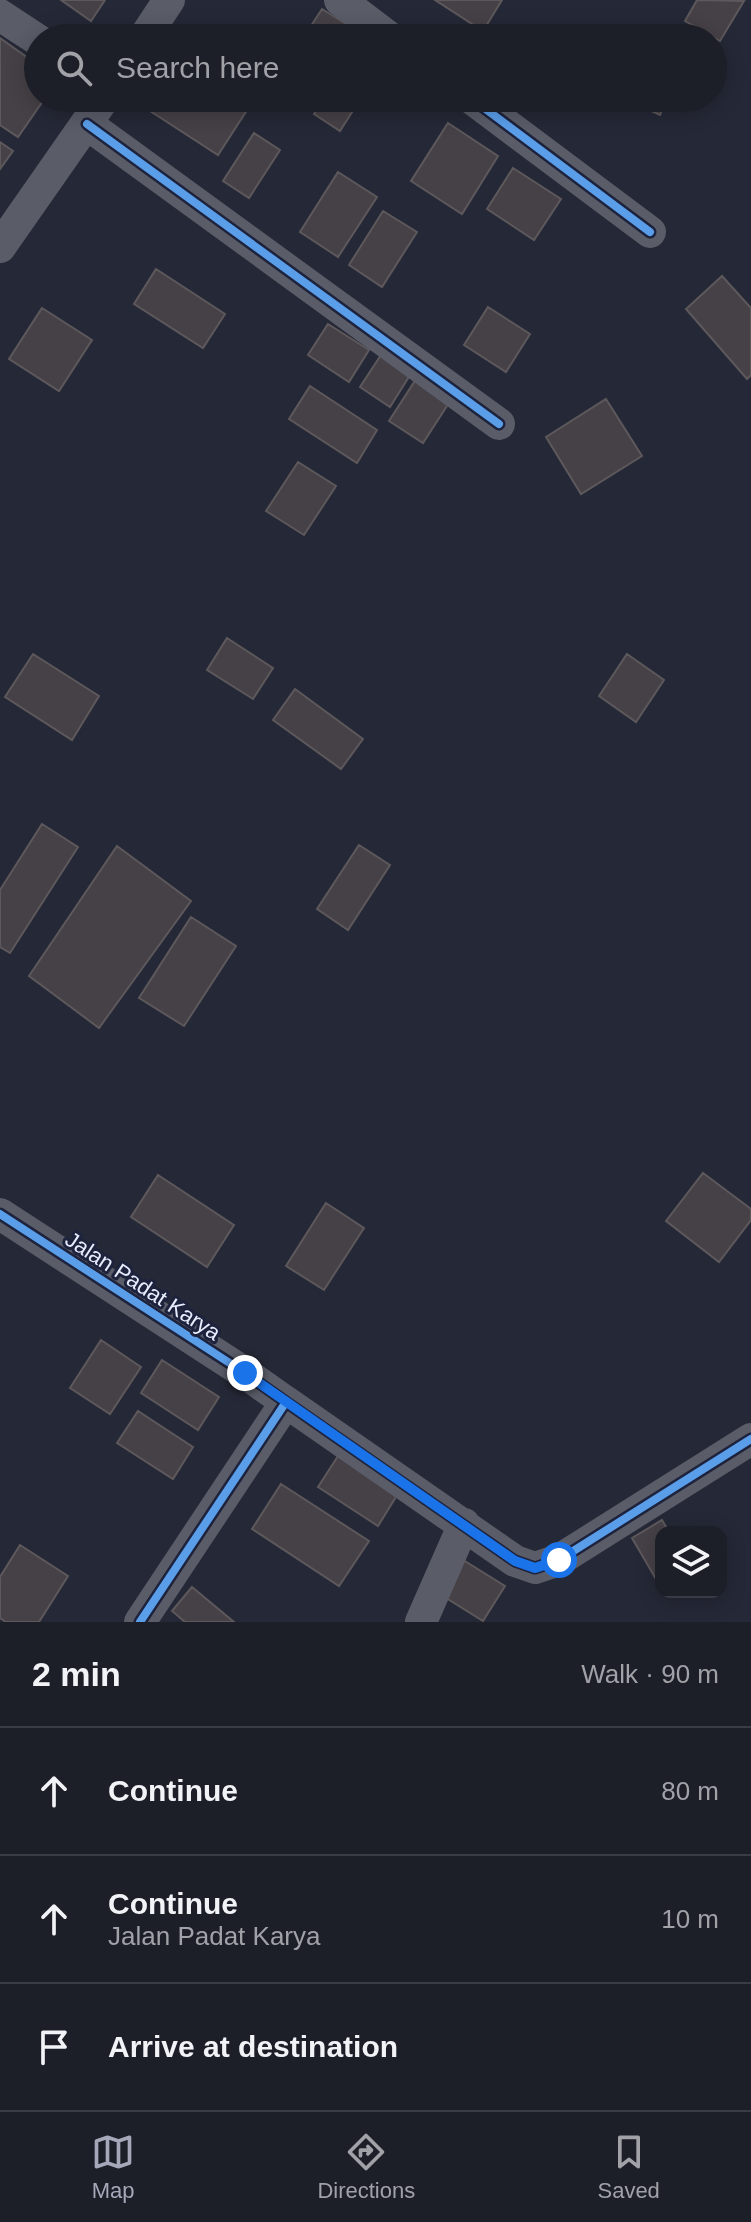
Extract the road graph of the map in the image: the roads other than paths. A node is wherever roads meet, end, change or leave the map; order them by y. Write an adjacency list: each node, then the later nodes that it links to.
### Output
1 (169, 0): 4 (street)
2 (340, 0): 5 (street)
3 (0, 15): 6 (street)
4 (153, 24)
5 (372, 24)
6 (24, 31)
7 (94, 112): 11 (street)
8 (96, 112): 12 (street)
9 (490, 112): 10 (street)
10 (650, 232)
11 (0, 247)
12 (499, 424)
13 (0, 1214): 14 (street, Jalan Padat Karya)
14 (286, 1402): 16 (street, Jalan Padat Karya); 17 (street)
15 (751, 1439): 16 (street, Jalan Padat Karya)
16 (464, 1524): 18 (street)
17 (140, 1622)
18 (421, 1622)

